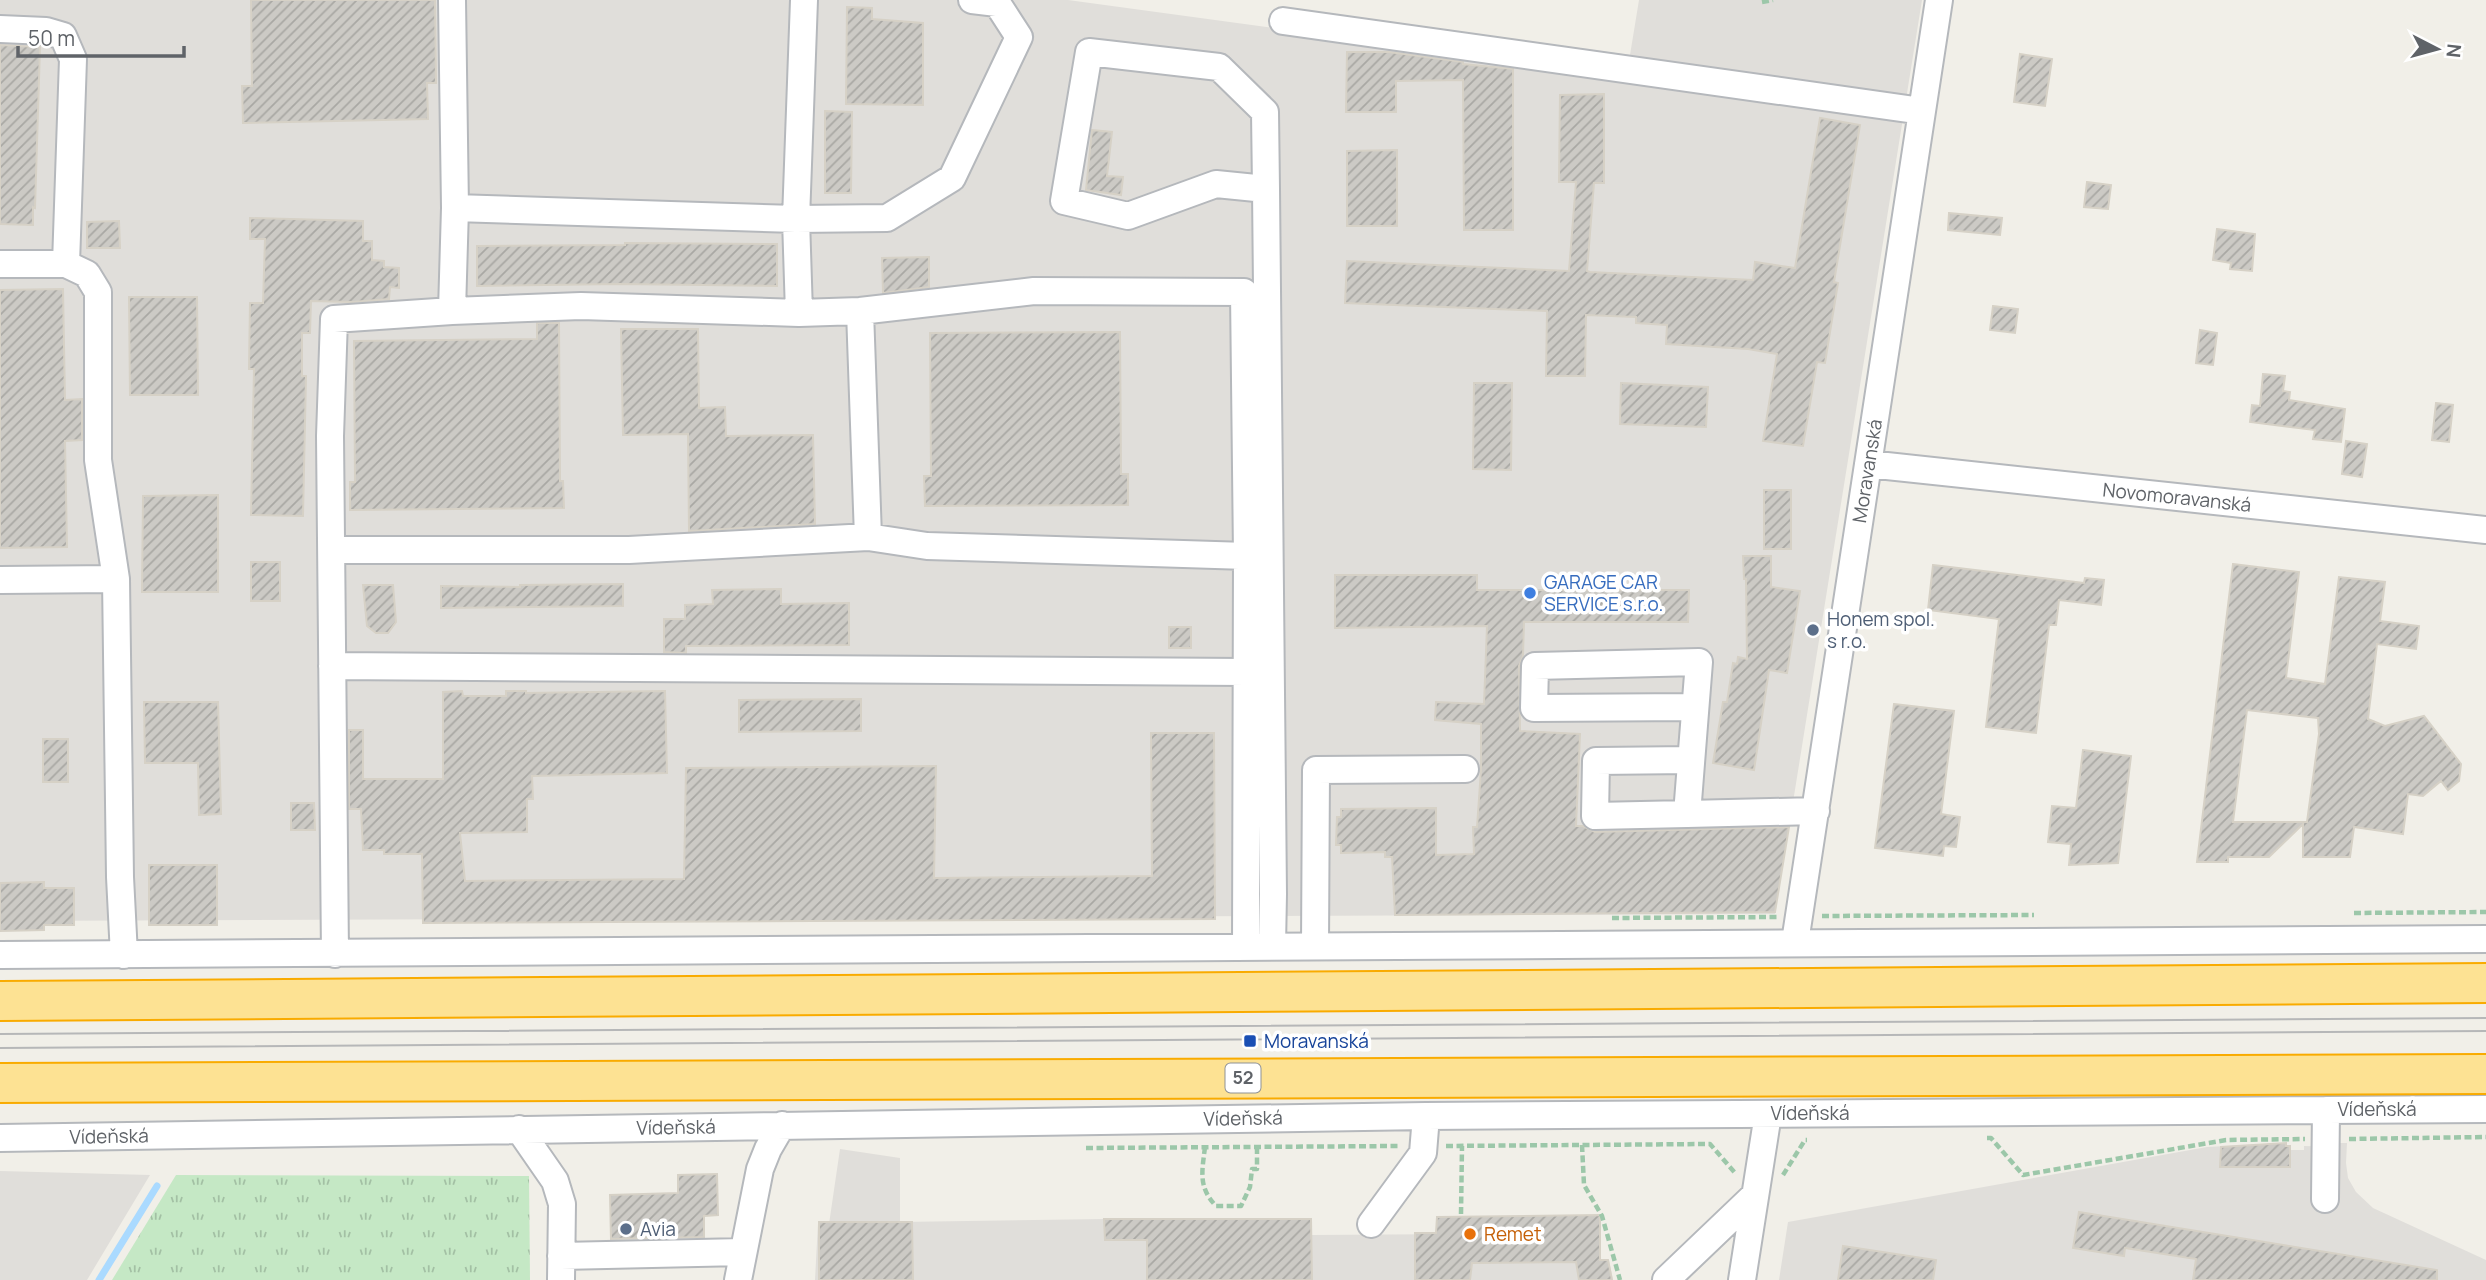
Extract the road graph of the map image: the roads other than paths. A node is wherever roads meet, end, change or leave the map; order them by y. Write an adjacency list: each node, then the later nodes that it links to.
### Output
1 (452, 0): 9 (street)
2 (804, 0): 10 (street)
3 (972, 0): 10 (street)
4 (1938, 0): 7 (street, Moravanská)
5 (1283, 21): 7 (street)
6 (0, 29): 12 (street)
7 (1922, 111): 16 (street, Moravanská)
8 (1266, 189): 8 (street); 32 (street)
9 (455, 208): 10 (street); 13 (street)
10 (796, 219): 15 (street)
11 (0, 264): 12 (street)
12 (66, 264): 21 (street)
13 (452, 311): 15 (street); 19 (street)
14 (860, 312): 15 (street); 18 (street); 20 (street)
15 (799, 313)
16 (1868, 464): 17 (street, Novomoravanská); 28 (street, Moravanská)
17 (2486, 530)
18 (867, 537): 19 (street); 20 (street)
19 (332, 550): 23 (street)
20 (1247, 556): 24 (street)
21 (116, 579): 22 (street); 37 (street)
22 (0, 580)
23 (332, 666): 24 (street); 35 (street)
24 (1246, 672): 34 (street)
25 (1695, 707): 25 (street); 26 (street)
26 (1691, 760): 29 (street); 29 (street)
27 (1465, 769): 33 (street)
28 (1816, 811): 29 (street); 31 (street, Moravanská)
29 (1687, 814)
30 (2486, 939): 31 (street)
31 (1795, 942): 33 (street)
32 (1272, 946): 33 (street); 34 (street)
33 (1315, 946)
34 (1245, 947): 35 (street)
35 (335, 954): 37 (street)
36 (0, 955): 37 (street)
37 (124, 955)
38 (2486, 983): 39 (highway)
39 (0, 1001)
40 (2486, 1074): 41 (highway, Vídeňská / 52)
41 (0, 1083)
42 (2486, 1108): 43 (street, Vídeňská)
43 (2326, 1110): 44 (street, Vídeňská); 50 (street)
44 (1768, 1114): 45 (street, Vídeňská); 49 (street)
45 (1426, 1115): 46 (street, Vídeňská); 51 (street)
46 (782, 1125): 47 (street, Vídeňská); 52 (street)
47 (519, 1129): 48 (street, Vídeňská); 53 (street)
48 (0, 1138)
49 (1755, 1195): 55 (street); 56 (street)
50 (2325, 1199)
51 (1371, 1224)
52 (743, 1252): 53 (street); 54 (street)
53 (561, 1268)
54 (738, 1280)
55 (1666, 1280)
56 (1742, 1280)

